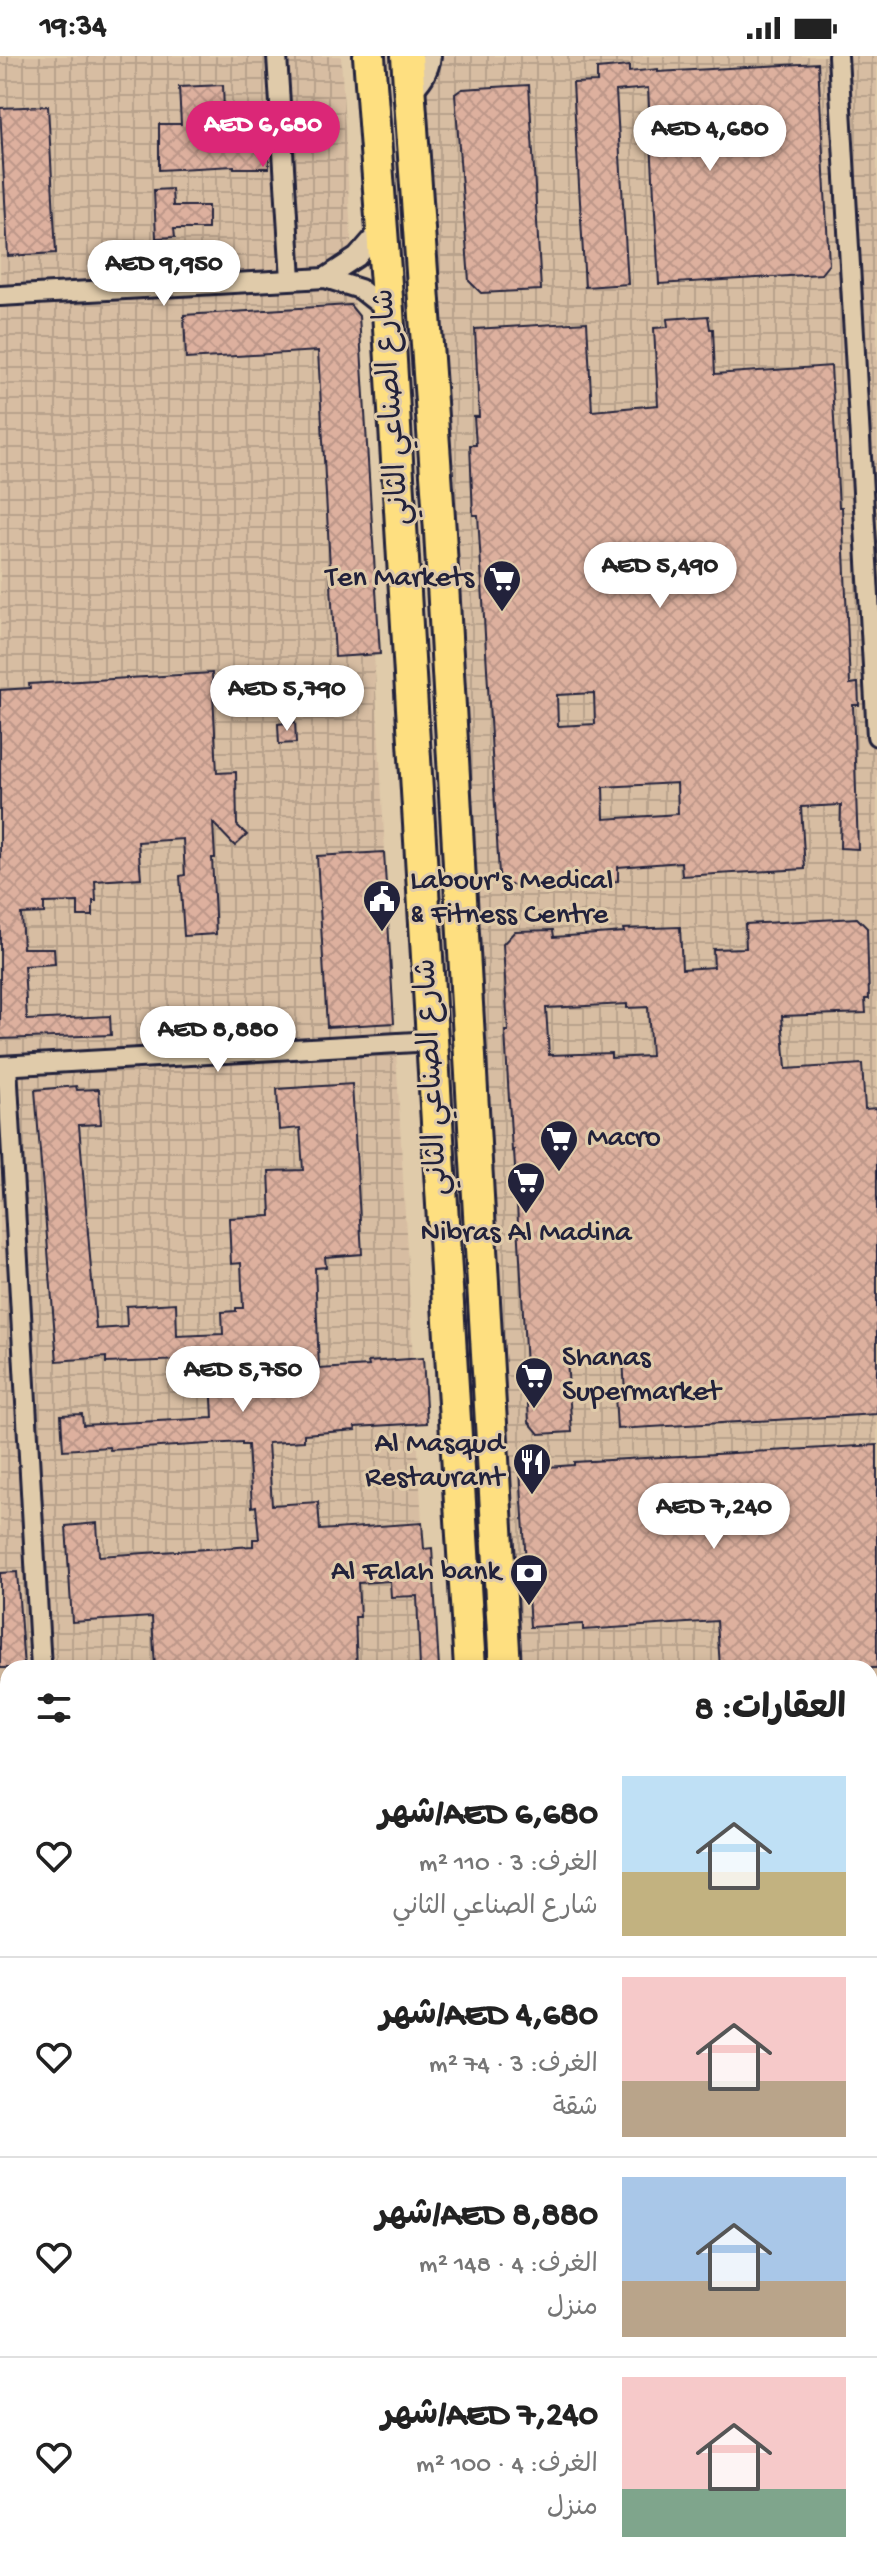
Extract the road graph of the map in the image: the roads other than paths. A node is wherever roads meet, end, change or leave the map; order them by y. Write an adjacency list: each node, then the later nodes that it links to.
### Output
1 (277, 56): 9 (street)
2 (369, 56): 7 (main road, شارع الصناعي الثاني)
3 (407, 56): 6 (main road, شارع الصناعي الثاني)
4 (431, 56): 6 (street)
5 (838, 56): 12 (street)
6 (409, 94): 17 (main road, شارع الصناعي الثاني)
7 (382, 228): 8 (street); 11 (main road, شارع الصناعي الثاني)
8 (325, 278): 9 (street); 11 (street)
9 (291, 279): 10 (street)
10 (0, 296)
11 (388, 311): 13 (main road, شارع الصناعي الثاني)
12 (877, 736)
13 (433, 1041): 14 (street); 16 (main road, شارع الصناعي الثاني)
14 (4, 1066): 15 (street)
15 (41, 1660)
16 (469, 1660)
17 (505, 1660)

